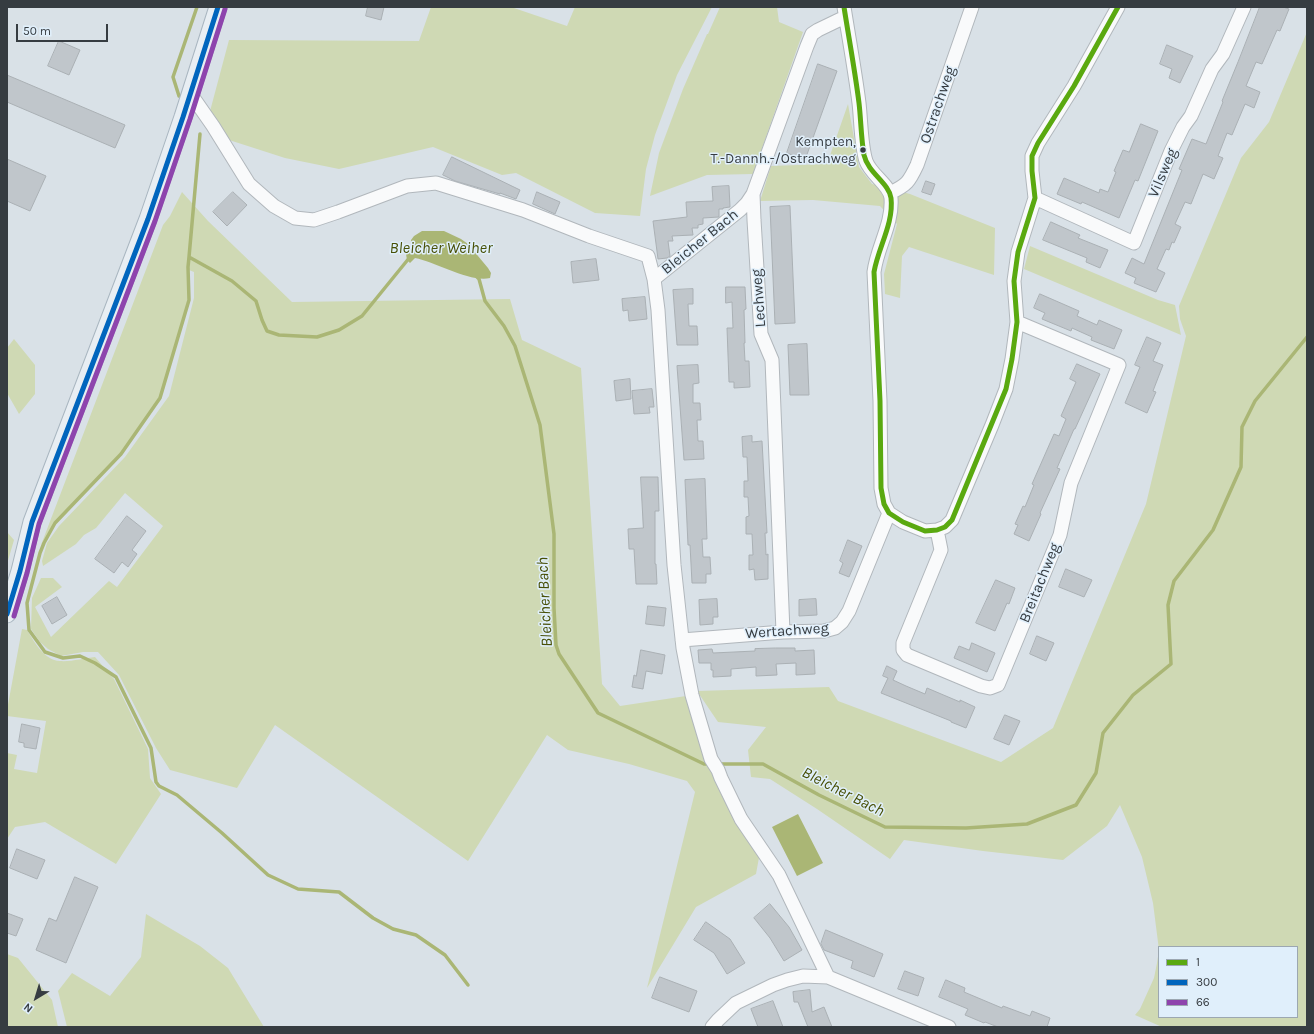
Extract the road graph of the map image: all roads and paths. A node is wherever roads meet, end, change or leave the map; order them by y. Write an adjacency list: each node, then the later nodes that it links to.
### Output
1 (218, 7): 6 (main road)
2 (972, 7): 7 (street, Ostrachweg)
3 (1118, 7): 9 (street)
4 (1244, 7): 9 (street, Vilsweg)
5 (845, 12): 7 (street); 8 (street, Lechweg)
6 (190, 93): 10 (street); 14 (main road)
7 (890, 193): 12 (street)
8 (754, 194): 10 (street, Bleicher Bach); 15 (street, Lechweg)
9 (1034, 198): 11 (street)
10 (654, 280): 16 (street, Bleicher Bach)
11 (1017, 322): 13 (street); 13 (street, Breitachweg)
12 (889, 513): 13 (street); 15 (street, Wertachweg)
13 (938, 530)
14 (7, 614)
15 (783, 632): 16 (street, Wertachweg)
16 (682, 640): 17 (street, Bleicher Bach)
17 (828, 977): 18 (street); 19 (street)
18 (712, 1027)
19 (949, 1027)

